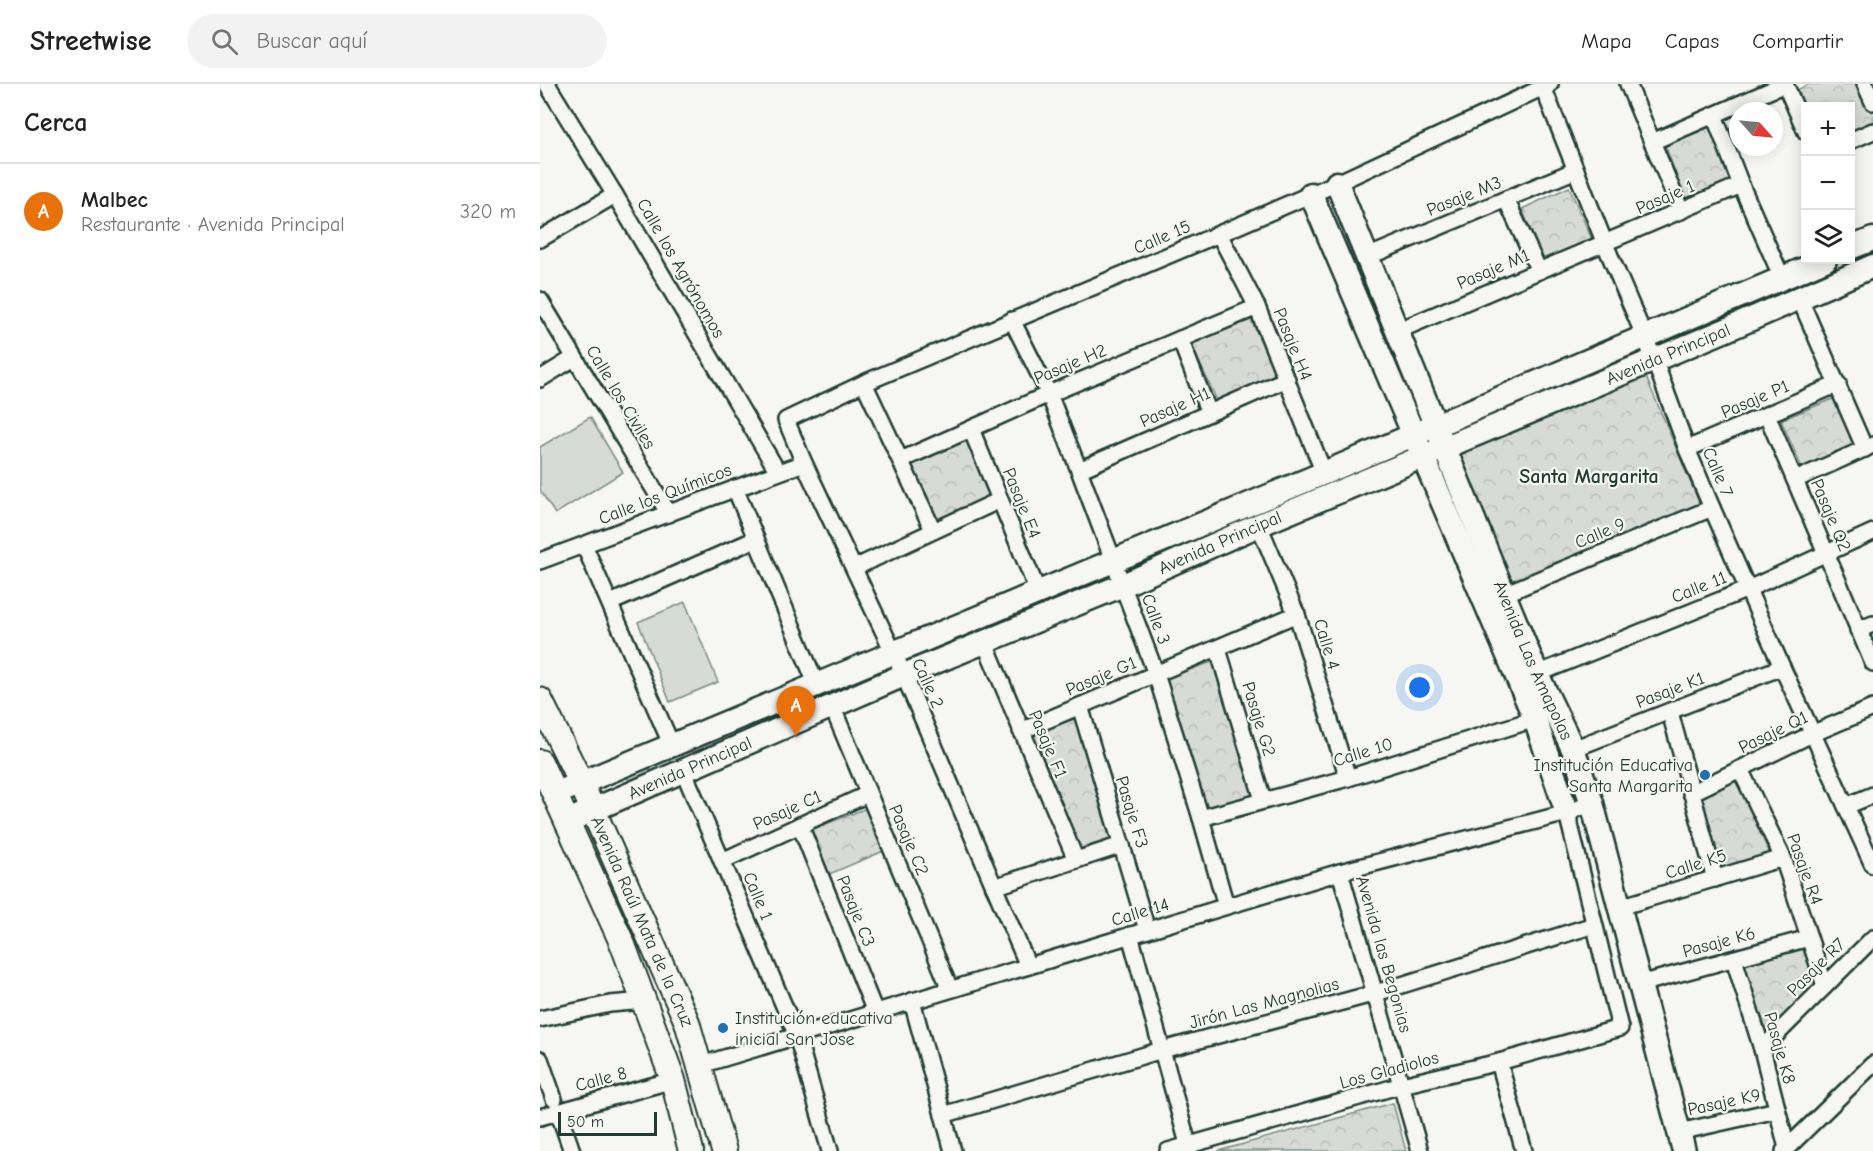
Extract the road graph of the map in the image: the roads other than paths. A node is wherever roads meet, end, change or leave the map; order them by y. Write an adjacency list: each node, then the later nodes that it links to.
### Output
1 (547, 84): 16 (street, Calle los Agrónomos)
2 (1628, 84): 11 (street)
3 (1785, 84): 7 (street); 8 (street)
4 (1864, 84): 6 (street)
5 (1546, 86): 12 (street, Calle 7); 13 (street, Calle 15)
6 (1873, 102)
7 (1713, 115): 11 (street); 14 (street)
8 (1801, 121)
9 (1873, 131): 10 (street)
10 (1855, 139)
11 (1652, 142): 18 (street)
12 (1576, 171): 17 (street, Pasaje M3); 21 (street, Calle 7)
13 (1337, 183): 15 (street, Calle 15); 22 (street, Avenida Las Amapolas)
14 (1741, 185): 18 (street, Pasaje 1); 26 (street)
15 (1311, 194): 19 (street, Calle 15); 46 (street, Avenida Las Amapolas)
16 (615, 195): 20 (street); 54 (street, Calle los Agrónomos)
17 (1506, 199): 22 (street, Pasaje M3); 25 (street)
18 (1681, 211): 21 (street, Pasaje 1)
19 (1219, 234): 29 (street, Pasaje H4); 30 (street, Calle 15)
20 (540, 238)
21 (1605, 244): 25 (street, Pasaje M1); 32 (street, Calle 7)
22 (1367, 257): 31 (street, Avenida Las Amapolas)
23 (1815, 264): 26 (street, Avenida Principal)
24 (1873, 266): 27 (street, Avenida Principal)
25 (1539, 271): 31 (street, Pasaje M1)
26 (1782, 278): 32 (street, Avenida Principal)
27 (1799, 297): 35 (street, Avenida Principal); 39 (street)
28 (540, 300): 34 (street, Calle los Civiles)
29 (1257, 308): 33 (street, Pasaje H2); 37 (street, Pasaje H4)
30 (1012, 320): 38 (street, Calle 15); 40 (street, Calle 3)
31 (1396, 331): 44 (street, Avenida Las Amapolas)
32 (1644, 336): 35 (street, Calle 7); 44 (street, Avenida Principal)
33 (1180, 339): 40 (street, Pasaje H2); 41 (street)
34 (574, 358): 36 (street); 60 (street, Calle los Civiles)
35 (1654, 359): 48 (street, Avenida Principal); 49 (street, Calle 7)
36 (540, 379)
37 (1287, 379): 41 (street, Pasaje H1); 55 (street, Pasaje H4)
38 (864, 383): 43 (street, Calle 15); 51 (street)
39 (1838, 384): 42 (street, Pasaje P1); 47 (street)
40 (1049, 394): 45 (street, Pasaje H2); 53 (street, Calle 3)
41 (1209, 413): 53 (street, Pasaje H1)
42 (1767, 415): 49 (street, Pasaje P1); 56 (street, Pasaje Q2)
43 (786, 420): 52 (street, Calle 2)
44 (1435, 424): 46 (street, Avenida Principal); 48 (street, Avenida Las Amapolas)
45 (971, 429): 51 (street, Pasaje H2); 58 (street, Pasaje E4)
46 (1412, 434): 50 (street, Avenida Las Amapolas); 55 (street, Avenida Principal)
47 (1869, 447): 56 (street)
48 (1446, 448): 50 (street, Avenida Principal); 73 (street, Avenida Las Amapolas)
49 (1687, 449): 59 (street, Calle 7)
50 (1422, 458): 61 (street, Avenida Principal); 92 (street, Avenida Las Amapolas)
51 (901, 460): 62 (street)
52 (804, 464): 54 (street, Calle los Químicos); 69 (street, Calle 2)
53 (1080, 470): 67 (street, Calle 3)
54 (778, 472): 57 (street, Calle los Químicos)
55 (1324, 472): 67 (street, Avenida Principal)
56 (1795, 480): 66 (street, Pasaje Q2)
57 (735, 488): 60 (street, Calle los Químicos); 64 (street)
58 (999, 500): 62 (street); 72 (street, Pasaje E4)
59 (1712, 508): 71 (street, Calle 7); 73 (street, Calle 9)
60 (669, 514): 65 (street, Calle los Químicos)
61 (1259, 525): 70 (street, Avenida Principal); 75 (street, Calle 4)
62 (933, 530): 69 (street)
63 (1873, 532): 66 (street, Calle 11)
64 (756, 539): 74 (street); 86 (street)
65 (584, 545): 68 (street, Calle los Químicos); 74 (street)
66 (1826, 552): 71 (street, Calle 11); 77 (street, Pasaje Q2)
67 (1114, 560): 70 (street, Calle 3); 72 (street, Avenida Principal)
68 (540, 561)
69 (854, 568): 80 (street, Calle 2)
70 (1123, 585): 78 (street, Avenida Principal); 83 (street, Calle 3)
71 (1748, 589): 82 (street, Calle 7); 84 (street, Calle 11)
72 (1038, 592): 80 (street, Avenida Principal)
73 (1504, 594): 84 (street, Avenida Las Amapolas)
74 (610, 603): 95 (street)
75 (1297, 614): 79 (street, Pasaje G1); 100 (street, Calle 4)
76 (1873, 624): 77 (street)
77 (1858, 630): 81 (street, Pasaje Q2)
78 (985, 643): 85 (street, Avenida Principal); 93 (street, Pasaje F1)
79 (1218, 649): 83 (street, Pasaje G1); 106 (street, Pasaje G2)
80 (893, 652): 85 (street, Calle 2); 86 (street, Avenida Principal)
81 (1873, 663)
82 (1782, 667): 91 (street, Pasaje K1); 94 (street, Calle 7)
83 (1156, 674): 89 (street, Pasaje G1); 111 (street, Calle 3)
84 (1537, 674): 96 (street, Avenida Las Amapolas)
85 (904, 675): 88 (street, Avenida Principal); 121 (street, Calle 2)
86 (817, 686): 95 (street, Avenida Principal)
87 (540, 700): 101 (main road, Avenida Raúl Mata de la Cruz)
88 (832, 706): 99 (street, Avenida Principal); 104 (street, Pasaje C2)
89 (1080, 706): 93 (street, Pasaje G1); 114 (street, Pasaje F3)
90 (1873, 708): 94 (street, Pasaje Q1)
91 (1670, 712): 96 (street, Pasaje K1); 102 (street)
92 (1535, 719): 100 (street, Calle 10); 110 (street, Avenida Las Amapolas)
93 (1021, 731): 116 (street, Pasaje F1)
94 (1814, 733): 98 (street, Pasaje Q1); 108 (street, Calle 7)
95 (672, 746): 101 (street, Avenida Principal)
96 (1573, 749): 107 (street, Avenida Las Amapolas)
97 (540, 762): 103 (main road, Avenida Raúl Mata de la Cruz)
98 (1740, 769): 102 (street, Pasaje Q1); 115 (street, Pasaje R4)
99 (683, 771): 109 (street, Avenida Principal); 117 (street, Calle 1)
100 (1347, 778): 106 (street, Calle 10)
101 (581, 783): 103 (street, Avenida Principal); 109 (main road, Avenida Raúl Mata de la Cruz)
102 (1691, 793): 120 (street)
103 (555, 794): 112 (main road, Avenida Raúl Mata de la Cruz)
104 (868, 794): 113 (street, Pasaje C1); 133 (street, Pasaje C2)
105 (1873, 795): 108 (street)
106 (1263, 800): 111 (street, Calle 10)
107 (1592, 803): 110 (street, Calle 14); 123 (street, Avenida Las Amapolas)
108 (1846, 806): 118 (street, Calle 7)
109 (594, 811): 112 (street, Avenida Principal); 145 (main road, Avenida Raúl Mata de la Cruz)
110 (1567, 813): 119 (street, Calle 14); 124 (street)
111 (1201, 818): 122 (street, Calle 3)
112 (568, 822): 135 (main road, Avenida Raúl Mata de la Cruz)
113 (800, 825): 117 (street, Pasaje C1); 137 (street, Pasaje C3)
114 (1122, 845): 116 (street); 125 (street, Pasaje F3)
115 (1783, 858): 120 (street, Calle K5); 127 (street, Pasaje R4)
116 (1076, 860): 121 (street)
117 (722, 861): 139 (street, Calle 1)
118 (1873, 865)
119 (1340, 872): 122 (street, Calle 14); 134 (street, Avenida las Begonias)
120 (1715, 879): 123 (street, Calle K5)
121 (994, 887): 130 (street, Calle 2)
122 (1226, 906): 125 (street, Calle 14)
123 (1620, 907): 131 (street, Avenida Las Amapolas)
124 (1594, 926): 134 (street, Jirón Las Magnolias); 143 (street, Los Gladiolos)
125 (1147, 930): 126 (street, Calle 14)
126 (1130, 935): 130 (street, Calle 14); 141 (street)
127 (1809, 938): 129 (street, Pasaje K6); 132 (street, Pasaje R4)
128 (1873, 938): 132 (street, Pasaje R7)
129 (1734, 959): 131 (street, Pasaje K6); 140 (street, Pasaje K8)
130 (1028, 966): 133 (street, Calle 14)
131 (1640, 984): 152 (street, Avenida Las Amapolas)
132 (1825, 986): 140 (street, Pasaje R7)
133 (950, 989): 136 (street, Calle 14)
134 (1376, 993): 141 (street, Jirón Las Magnolias); 147 (street, Avenida las Begonias)
135 (644, 1001): 138 (street); 146 (main road, Avenida Raúl Mata de la Cruz)
136 (912, 1001): 137 (street, Calle 14); 150 (street)
137 (875, 1012): 139 (street, Calle 14)
138 (540, 1019)
139 (797, 1036): 145 (street, Calle 14); 158 (street, Calle 1)
140 (1762, 1049): 149 (street, Pasaje K8)
141 (1162, 1050): 150 (street, Jirón Las Magnolias); 153 (street)
142 (540, 1059): 148 (street)
143 (1499, 1062): 147 (street, Los Gladiolos); 162 (street)
144 (1873, 1064): 154 (street)
145 (701, 1065): 157 (main road, Avenida Raúl Mata de la Cruz)
146 (673, 1080): 148 (street, Calle 8); 156 (main road, Avenida Raúl Mata de la Cruz)
147 (1402, 1085): 153 (street, Los Gladiolos); 161 (street, Avenida las Begonias)
148 (556, 1105): 151 (street, Calle 8); 155 (street)
149 (1777, 1110): 152 (street, Pasaje K9); 154 (street, Pasaje K8)
150 (943, 1115): 159 (street)
151 (540, 1117)
152 (1682, 1141)
153 (1189, 1148): 160 (street, Los Gladiolos)
154 (1785, 1149)
155 (572, 1151)
156 (691, 1151)
157 (724, 1151)
158 (830, 1151)
159 (953, 1151)
160 (1168, 1151)
161 (1420, 1151)
162 (1524, 1151)

